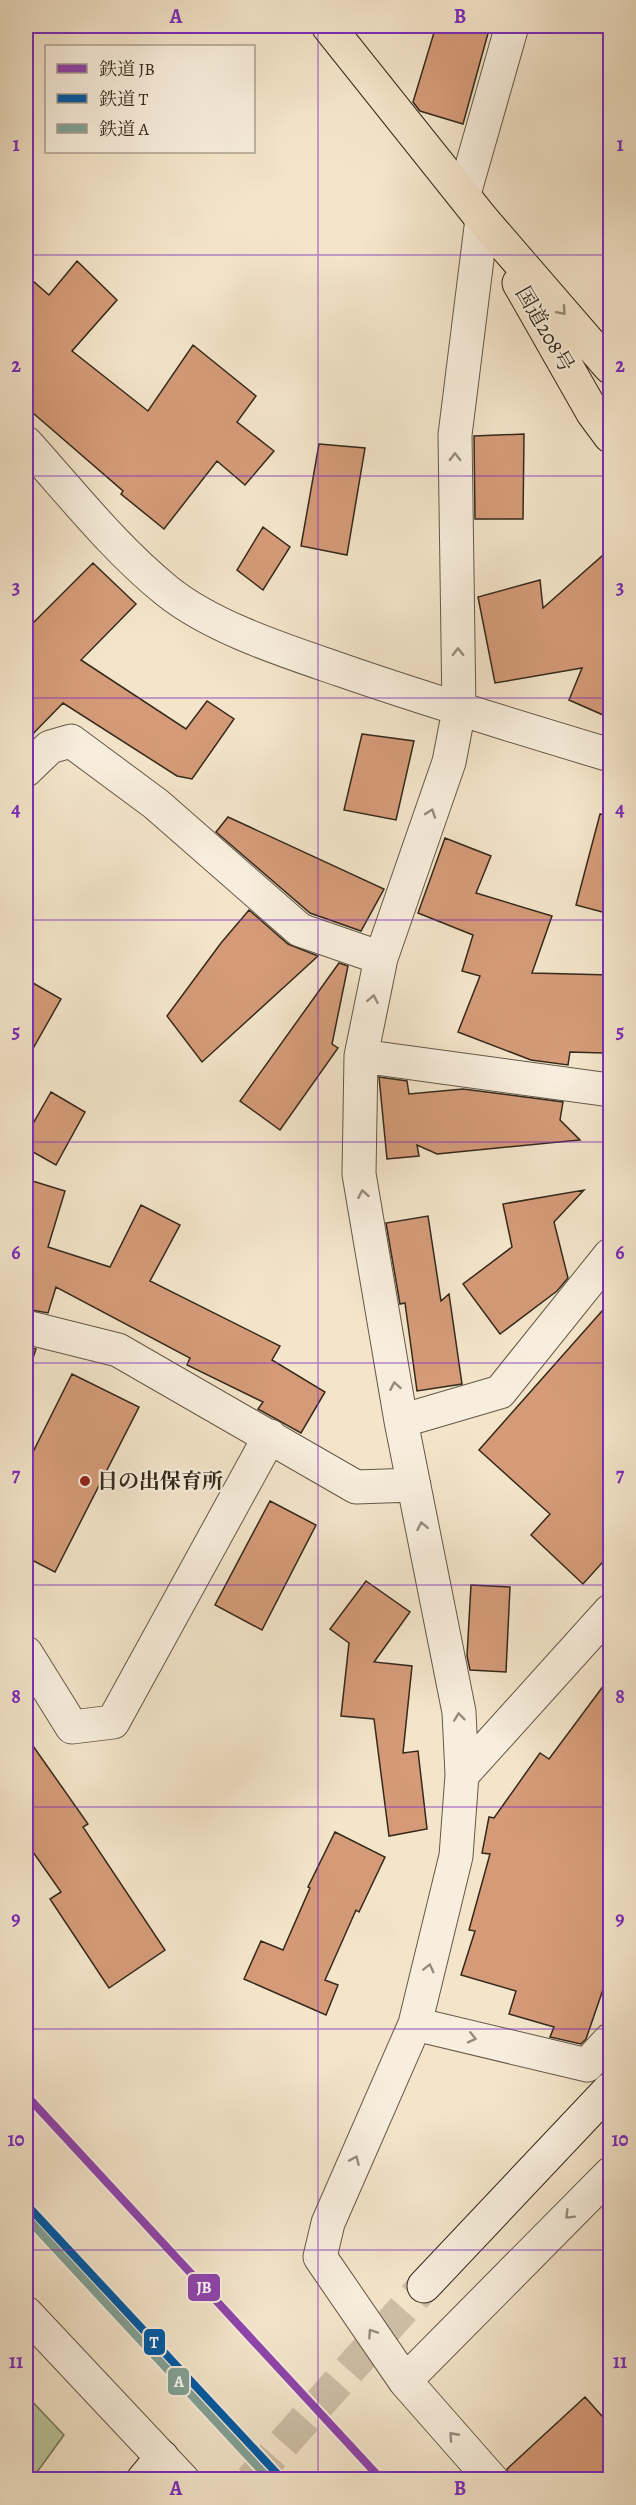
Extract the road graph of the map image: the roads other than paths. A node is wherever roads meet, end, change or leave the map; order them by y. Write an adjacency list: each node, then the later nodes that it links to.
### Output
1 (328, 26): 3 (highway, 国道208号)
2 (512, 26): 3 (street)
3 (473, 207): 4 (highway, 国道208号, one-way to 4); 5 (highway, 国道208号); 7 (street, one-way to 3)
4 (610, 367)
5 (610, 436)
6 (26, 443): 7 (street)
7 (459, 710): 8 (street); 10 (street, one-way to 7)
8 (610, 754)
9 (26, 770): 10 (street)
10 (381, 958): 11 (street, one-way to 10)
11 (361, 1056): 12 (street); 15 (street, one-way to 11)
12 (610, 1090)
13 (610, 1255): 15 (street)
14 (26, 1327): 16 (street)
15 (401, 1422): 17 (street)
16 (270, 1437): 17 (street); 19 (street)
17 (414, 1485): 20 (street, one-way to 17)
18 (610, 1611): 20 (street)
19 (26, 1653)
20 (462, 1775): 21 (street, one-way to 20)
21 (415, 2024): 22 (street, one-way to 22); 27 (street, one-way to 21)
22 (610, 2040)
23 (610, 2089): 25 (street)
24 (610, 2174): 27 (street, one-way to 27)
25 (424, 2286)
26 (26, 2313): 28 (street)
27 (405, 2381): 29 (street, one-way to 27)
28 (163, 2472)
29 (492, 2480)

